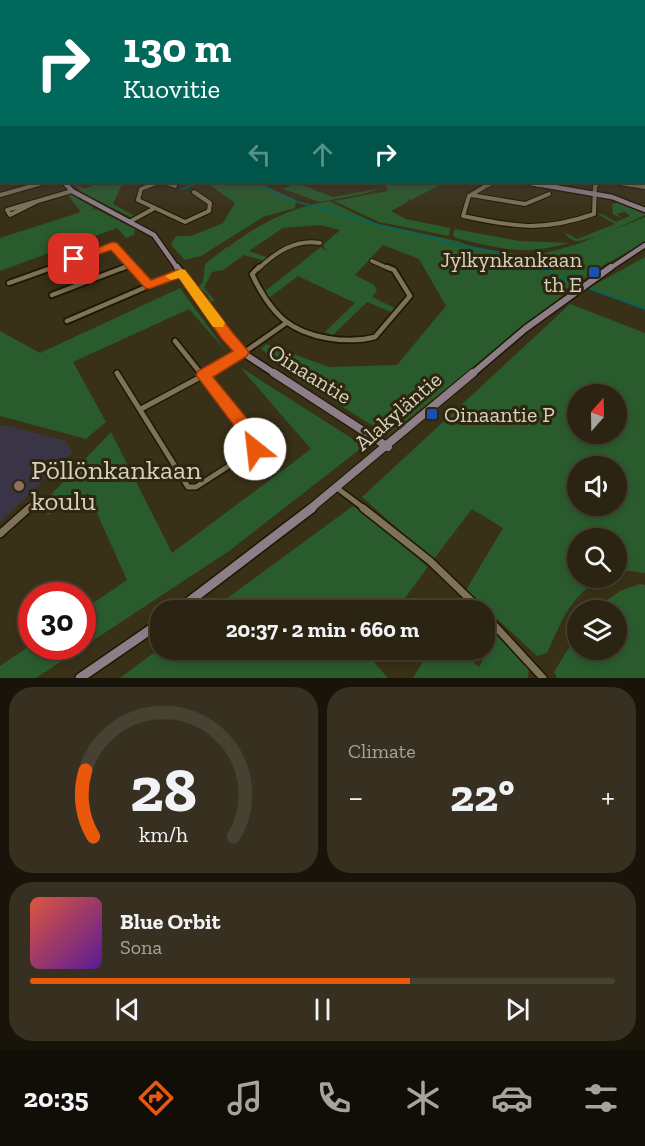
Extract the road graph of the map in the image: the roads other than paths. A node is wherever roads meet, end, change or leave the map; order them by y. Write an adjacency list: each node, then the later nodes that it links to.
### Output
1 (42, 183): 15 (street)
2 (65, 183): 11 (street, Oinaantie)
3 (160, 183): 18 (street)
4 (166, 183): 9 (street)
5 (490, 183): 16 (street)
6 (598, 183): 14 (street)
7 (620, 183): 10 (street)
8 (552, 184): 14 (street)
9 (175, 186)
10 (645, 187)
11 (72, 191): 17 (street); 20 (street, Oinaantie)
12 (194, 192): 18 (street)
13 (549, 194): 16 (street)
14 (595, 194): 16 (street); 19 (street)
15 (0, 195)
16 (470, 195)
17 (36, 202): 17 (street)
18 (153, 209): 20 (street)
19 (645, 210)
20 (131, 221): 25 (street, Oinaantie)
21 (320, 243): 30 (street)
22 (645, 245): 36 (street, Alakyläntie)
23 (372, 261): 30 (street)
24 (130, 265): 26 (street); 27 (street); 28 (street)
25 (181, 272): 27 (street); 32 (street, Oinaantie)
26 (9, 283)
27 (149, 286): 29 (street)
28 (52, 295)
29 (67, 321)
30 (286, 323): 32 (street)
31 (175, 340): 34 (street)
32 (242, 352): 34 (street); 36 (street, Oinaantie)
33 (117, 373): 35 (street)
34 (203, 375): 35 (street); 35 (street)
35 (141, 409)
36 (388, 447): 37 (street, Alakyläntie)
37 (337, 488): 40 (street, Alakyläntie); 41 (street)
38 (36, 501): 39 (street)
39 (0, 534)
40 (191, 600)
41 (471, 600)
42 (495, 626): 45 (street)
43 (150, 630): 44 (street)
44 (80, 678)
45 (543, 678)

